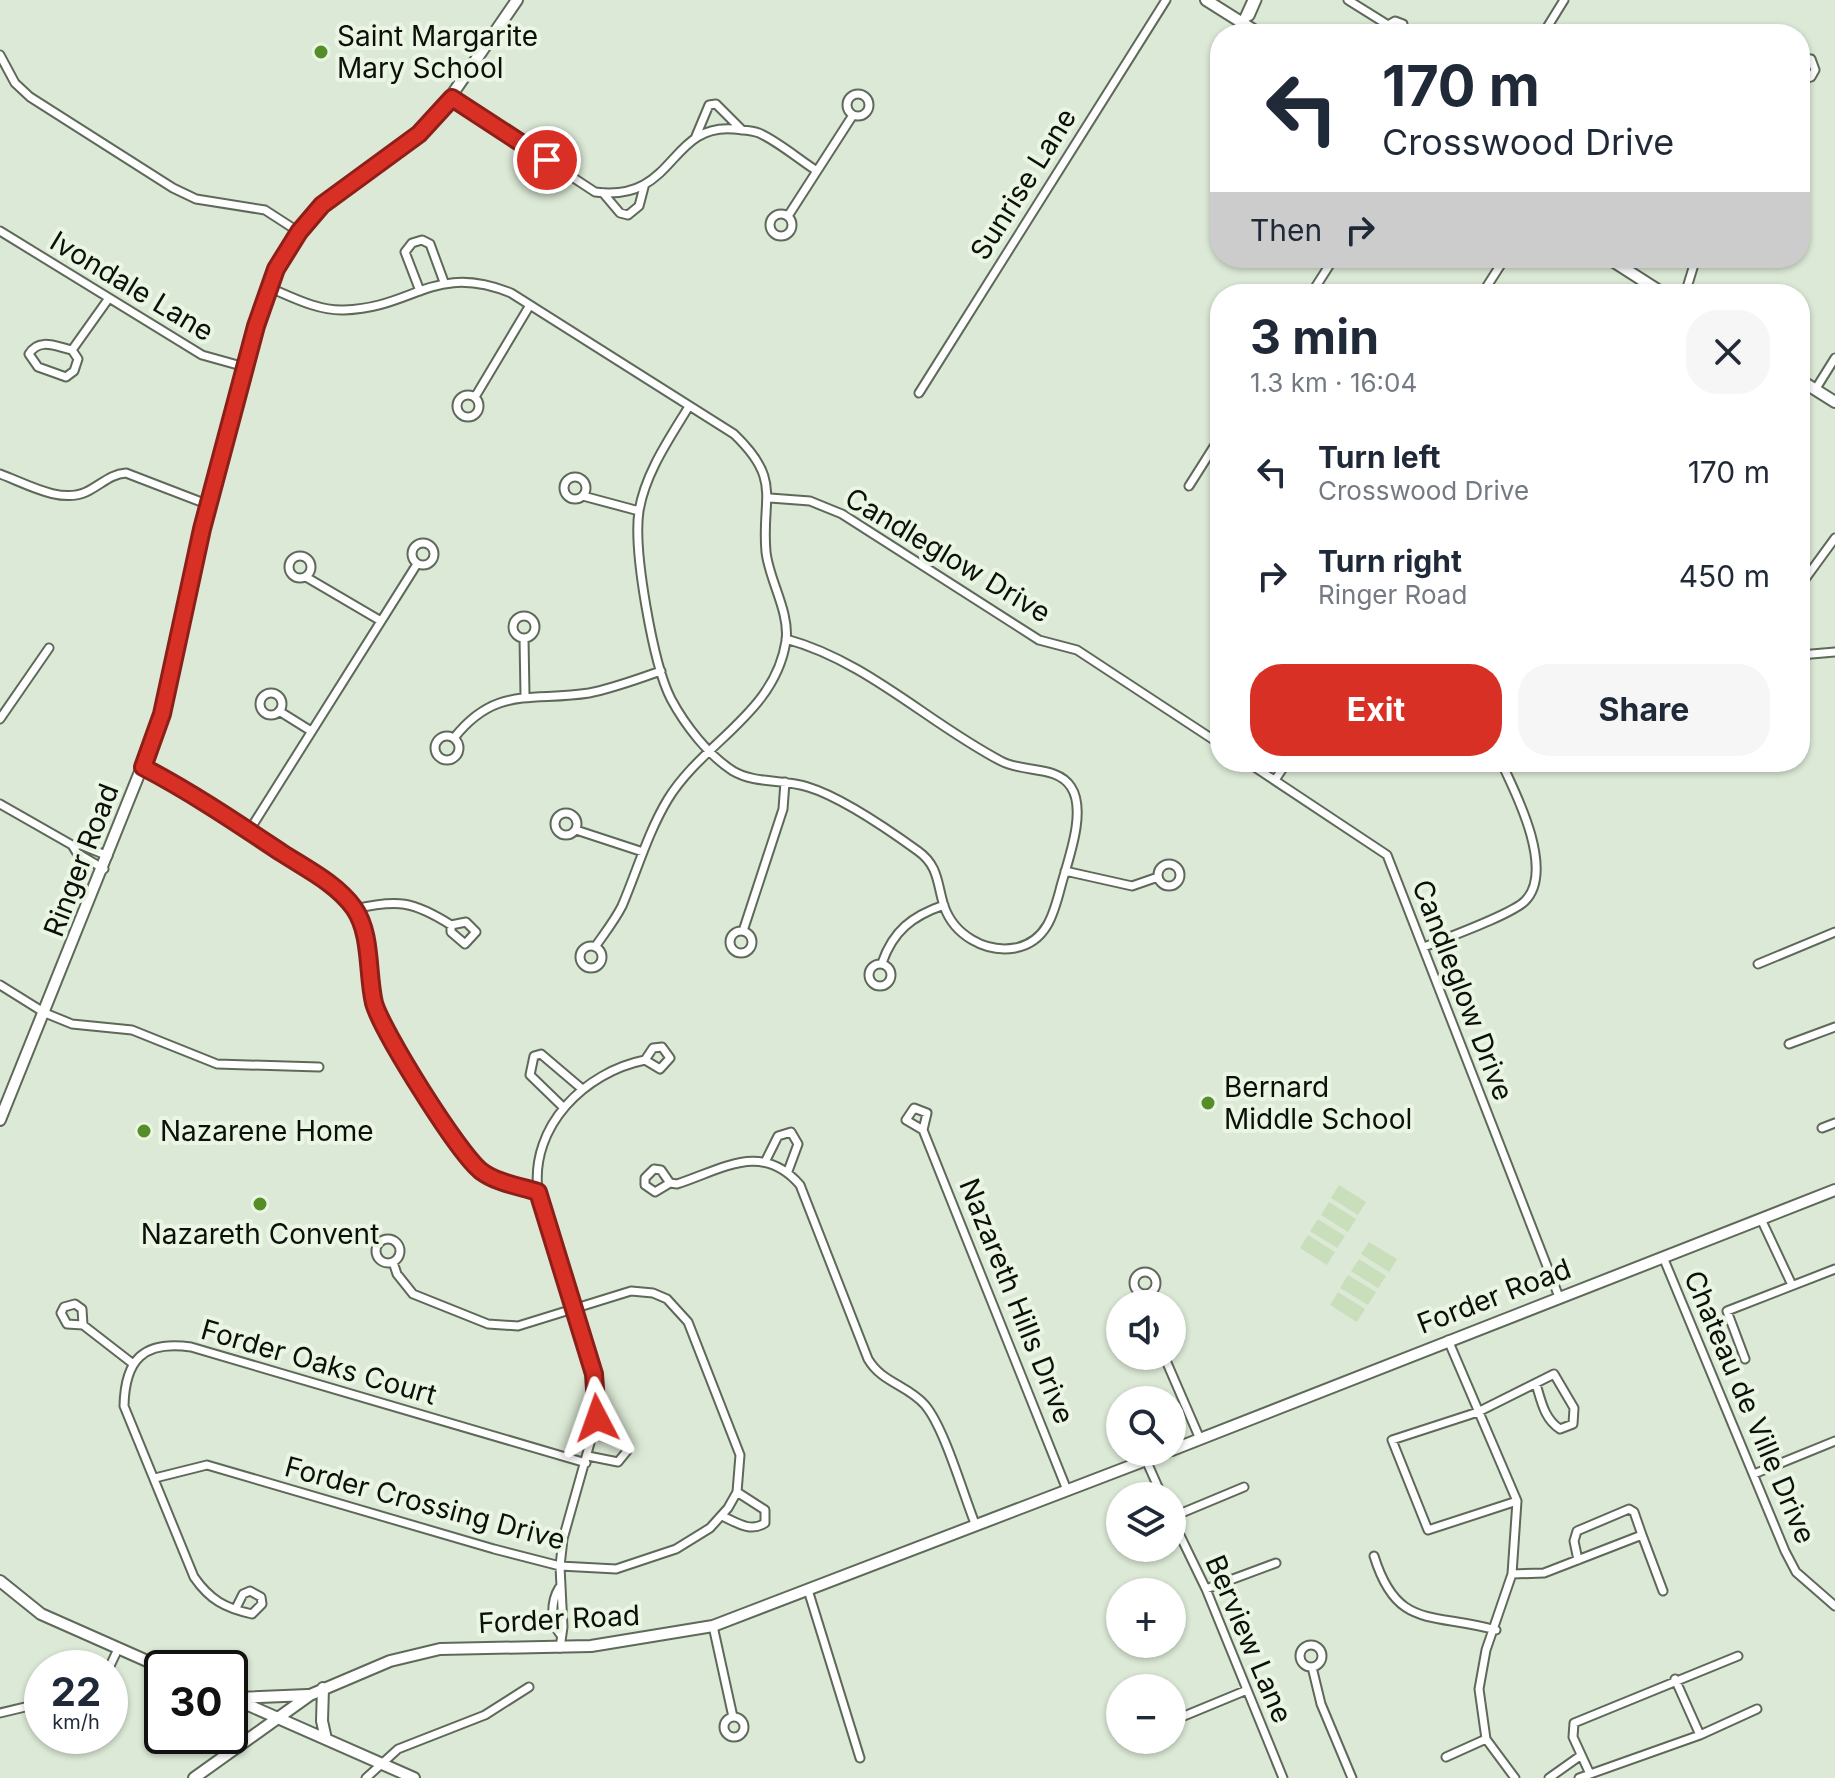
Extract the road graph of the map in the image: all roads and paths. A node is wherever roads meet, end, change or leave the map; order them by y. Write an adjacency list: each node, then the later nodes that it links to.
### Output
1 (517, 0): 14 (street, Ringer Road)
2 (1166, 0): 36 (street, Sunrise Lane)
3 (1206, 0): 7 (street)
4 (1254, 0): 7 (street)
5 (1348, 0): 9 (street)
6 (1564, 0): 10 (street)
7 (1243, 21): 8 (street)
8 (1247, 24)
9 (1380, 24)
10 (1549, 24)
11 (0, 55): 23 (street)
12 (1810, 59): 13 (street)
13 (1810, 77)
14 (452, 98): 20 (street); 23 (street, Ringer Road)
15 (853, 115): 18 (street)
16 (742, 130): 17 (street); 17 (street); 18 (street)
17 (696, 136): 19 (street)
18 (817, 171): 21 (street)
19 (644, 187): 20 (street); 20 (street)
20 (602, 193)
21 (788, 216)
22 (0, 231): 29 (street, Ivondale Lane)
23 (299, 232): 27 (street, Ringer Road)
24 (1624, 268): 26 (street)
25 (444, 282): 28 (street); 28 (street); 30 (street)
26 (1648, 284)
27 (268, 287): 28 (street); 33 (street, Ringer Road)
28 (420, 291)
29 (109, 298): 31 (street); 33 (street, Ivondale Lane)
30 (530, 305): 37 (street); 39 (street)
31 (72, 350): 31 (street)
32 (1835, 358): 35 (street)
33 (245, 367): 45 (street, Ringer Road)
34 (1810, 387): 35 (street)
35 (1815, 390): 38 (street)
36 (919, 393)
37 (475, 397)
38 (1835, 402)
39 (688, 408): 44 (street); 46 (street)
40 (1210, 453): 42 (street)
41 (0, 474): 45 (street)
42 (1189, 486)
43 (583, 496): 46 (street)
44 (770, 498): 53 (street); 62 (street, Candleglow Drive)
45 (209, 505): 65 (street, Ringer Road)
46 (639, 511): 57 (street)
47 (1835, 538): 49 (street)
48 (417, 564): 51 (street)
49 (1810, 572)
50 (306, 577): 51 (street)
51 (381, 621): 61 (street)
52 (524, 638): 58 (street)
53 (786, 639): 64 (street); 78 (street)
54 (49, 648): 60 (street)
55 (1835, 652): 56 (street)
56 (1810, 654)
57 (661, 671): 58 (street); 64 (street)
58 (525, 695): 63 (street)
59 (279, 711): 61 (street)
60 (0, 719)
61 (311, 731): 73 (street)
62 (1210, 737)
63 (454, 738)
64 (711, 752): 70 (street); 75 (street)
65 (143, 767): 73 (street); 76 (street, Ringer Road)
66 (1263, 772): 69 (street, Candleglow Drive)
67 (1280, 772): 69 (street)
68 (1505, 772): 86 (street)
69 (1275, 780): 86 (street, Candleglow Drive)
70 (785, 782): 80 (street); 83 (street)
71 (0, 804): 74 (street)
72 (576, 830): 75 (street)
73 (249, 831): 81 (street)
74 (72, 845): 76 (street); 77 (street)
75 (643, 852): 85 (street)
76 (108, 857): 77 (street, Ringer Road)
77 (104, 869): 90 (street, Ringer Road)
78 (1065, 871): 79 (street); 80 (street)
79 (1158, 877)
80 (944, 905): 87 (street)
81 (354, 909): 82 (street); 105 (street)
82 (451, 925)
83 (743, 931)
84 (1835, 932): 88 (street)
85 (595, 947)
86 (1424, 947): 111 (street, Candleglow Drive)
87 (882, 963)
88 (1758, 964)
89 (0, 985): 90 (street)
90 (45, 1013): 94 (street); 97 (street, Ringer Road)
91 (1835, 1027): 92 (street)
92 (1789, 1044)
93 (645, 1060): 95 (street)
94 (319, 1067)
95 (581, 1088): 96 (street); 96 (street)
96 (563, 1107): 105 (street)
97 (0, 1120)
98 (1835, 1123): 99 (street)
99 (1822, 1128)
100 (923, 1130): 129 (street, Nazareth Hills Drive)
101 (765, 1162): 102 (street); 102 (street); 103 (street)
102 (788, 1171): 134 (street)
103 (670, 1183)
104 (1835, 1190): 106 (street, Forder Road)
105 (538, 1192): 112 (street)
106 (1761, 1219): 107 (street, Forder Road); 110 (street)
107 (1663, 1257): 111 (street, Forder Road); 126 (street, Chateau de Ville Drive)
108 (393, 1262): 112 (street)
109 (1835, 1269): 110 (street)
110 (1792, 1285): 115 (street)
111 (1559, 1297): 114 (street, Forder Road)
112 (574, 1309): 120 (street); 130 (street)
113 (83, 1325): 116 (street)
114 (1448, 1340): 119 (street); 121 (street, Forder Road)
115 (1745, 1359)
116 (132, 1363): 124 (street, Forder Oaks Court); 127 (street)
117 (1170, 1370): 121 (street)
118 (1536, 1384): 118 (street); 119 (street)
119 (1478, 1412): 131 (street); 131 (street)
120 (593, 1433): 124 (street); 124 (street, Forder Oaks Court)
121 (1200, 1439): 123 (street, Forder Road)
122 (1835, 1441): 126 (street)
123 (1186, 1445)
124 (587, 1459): 140 (street)
125 (1130, 1466): 129 (street, Forder Road)
126 (1754, 1474): 146 (street, Chateau de Ville Drive)
127 (155, 1478): 140 (street, Forder Crossing Drive); 147 (street)
128 (1244, 1487): 132 (street)
129 (1067, 1490): 134 (street, Forder Road)
130 (737, 1492): 133 (street, Forder Crossing Drive); 133 (street)
131 (1517, 1501): 141 (street)
132 (1186, 1512)
133 (722, 1516): 140 (street, Forder Crossing Drive)
134 (976, 1526): 144 (street, Forder Road)
135 (1642, 1535): 138 (street); 138 (street); 145 (street)
136 (1186, 1547): 143 (street, Berview Lane)
137 (1374, 1556): 149 (street)
138 (1578, 1560): 141 (street)
139 (1276, 1563): 143 (street)
140 (560, 1566): 150 (street)
141 (1512, 1574): 149 (street)
142 (0, 1581): 151 (street)
143 (1206, 1589): 158 (street, Berview Lane)
144 (808, 1590): 148 (street, Forder Road); 175 (street)
145 (1663, 1591)
146 (1835, 1606)
147 (236, 1608)
148 (713, 1626): 150 (street, Forder Road); 166 (street)
149 (1496, 1630): 171 (street)
150 (560, 1648): 157 (street, Forder Road)
151 (118, 1649): 153 (street)
152 (1738, 1656): 155 (street)
153 (144, 1660)
154 (1312, 1667): 182 (street)
155 (1675, 1679): 168 (street); 173 (street)
156 (529, 1687): 176 (street)
157 (323, 1688): 159 (street, Forder Road); 170 (street)
158 (1247, 1690): 165 (street); 181 (street, Berview Lane)
159 (310, 1695): 160 (street); 167 (street, Forder Road)
160 (248, 1697)
161 (248, 1706): 167 (street)
162 (24, 1707): 164 (street)
163 (1757, 1709): 168 (street)
164 (0, 1713)
165 (1186, 1715)
166 (733, 1717)
167 (276, 1718): 169 (street, Forder Road); 170 (street)
168 (1700, 1735): 177 (street)
169 (248, 1738)
170 (326, 1739): 176 (street)
171 (1486, 1739): 174 (street); 183 (street)
172 (227, 1754): 178 (street, Forder Road)
173 (1580, 1756): 177 (street); 184 (street)
174 (1446, 1757)
175 (860, 1758)
176 (379, 1763): 179 (street); 180 (street)
177 (1590, 1774): 185 (street)
178 (194, 1778)
179 (366, 1778)
180 (414, 1778)
181 (1283, 1778)
182 (1352, 1778)
183 (1515, 1778)
184 (1549, 1778)
185 (1579, 1778)

